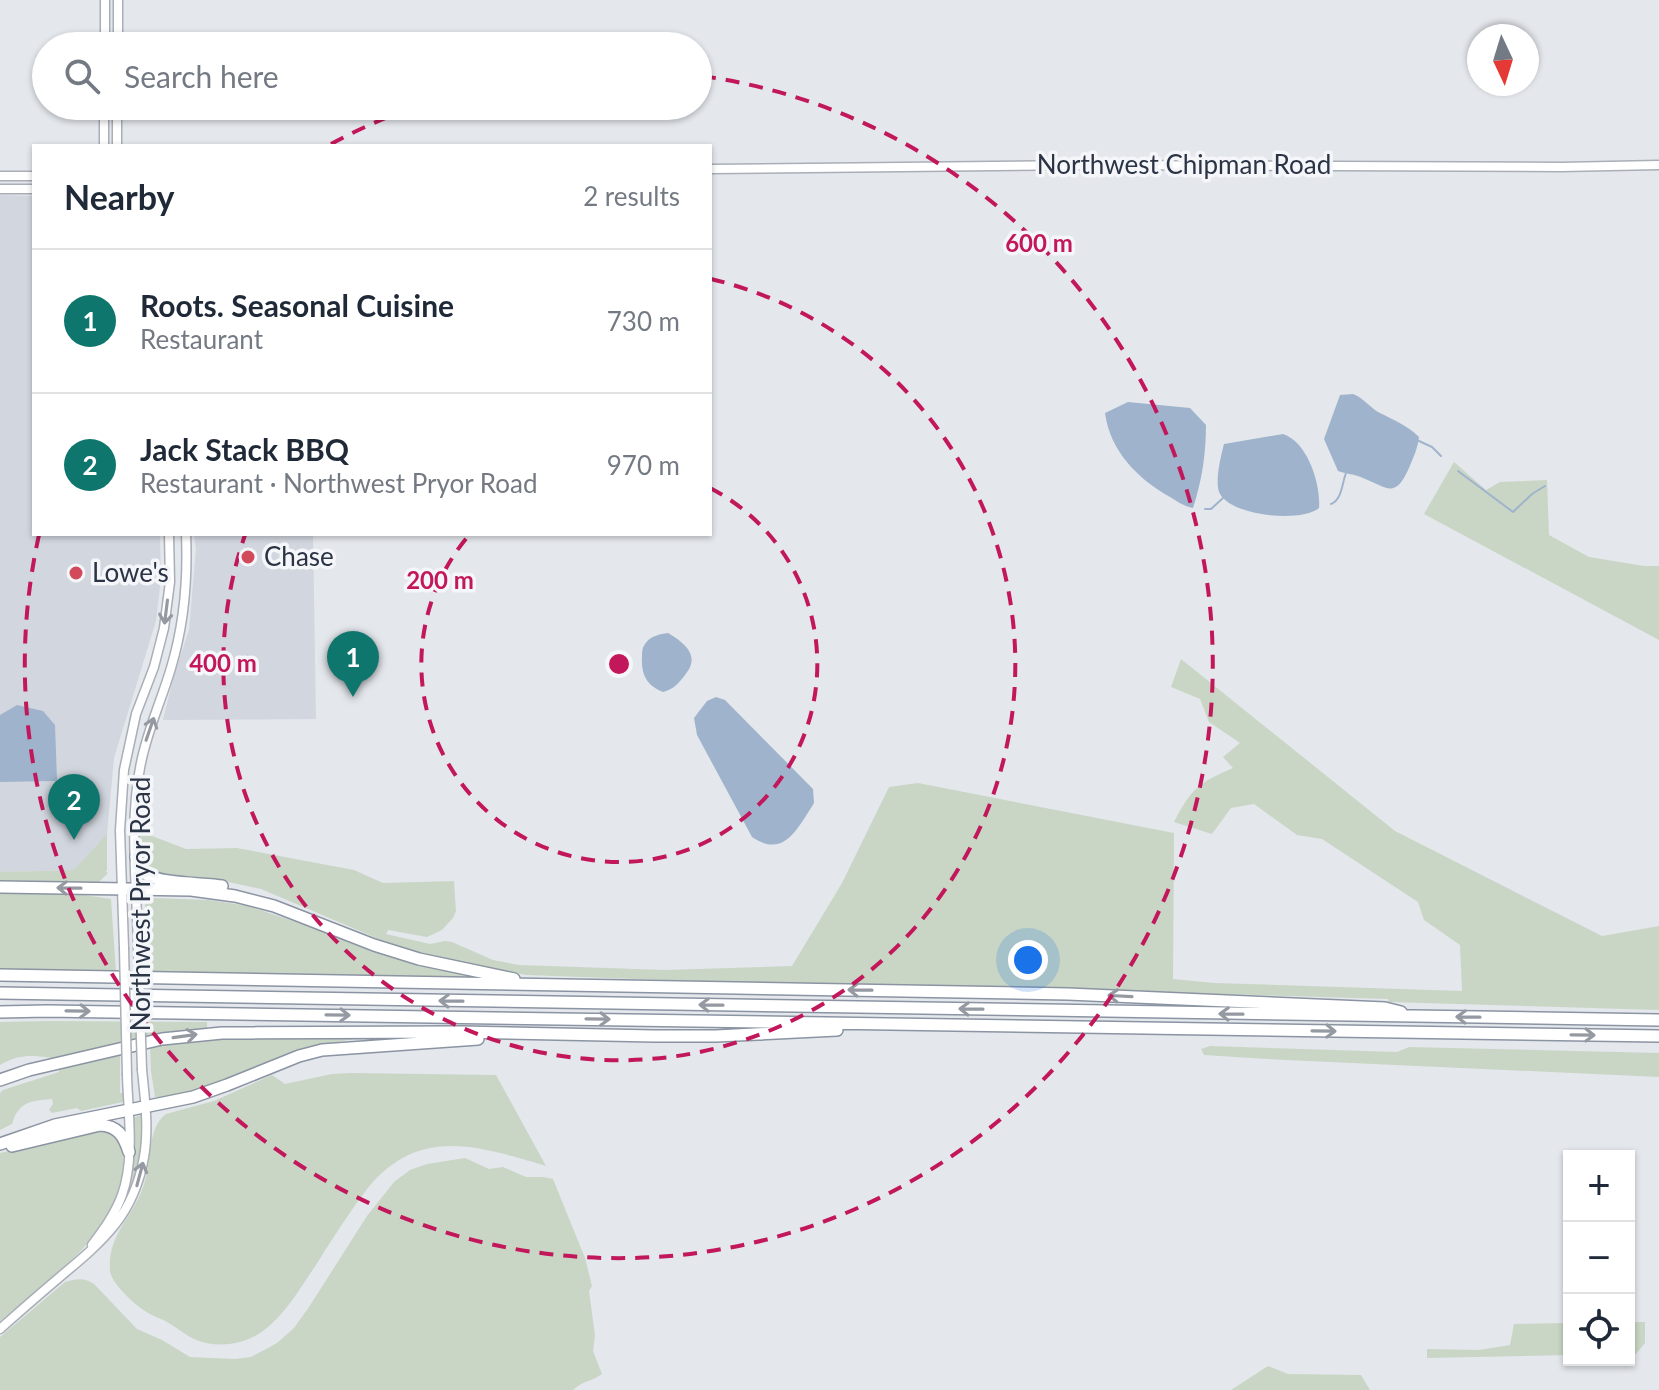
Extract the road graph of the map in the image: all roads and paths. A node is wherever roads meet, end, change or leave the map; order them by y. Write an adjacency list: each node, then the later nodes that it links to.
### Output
1 (105, 0): 3 (main road)
2 (118, 0): 4 (main road)
3 (105, 32)
4 (118, 32)
5 (104, 120): 7 (main road)
6 (117, 120): 8 (main road)
7 (104, 144)
8 (117, 144)
9 (1659, 165): 10 (main road, Northwest Chipman Road)
10 (712, 169)
11 (0, 176): 12 (main road)
12 (32, 176)
13 (0, 189): 14 (main road)
14 (32, 189)
15 (169, 536): 19 (main road, Northwest Pryor Road, one-way to 19)
16 (186, 536): 17 (main road, Northwest Pryor Road, one-way to 16)
17 (136, 857): 20 (main road, Northwest Pryor Road); 21 (highway)
18 (0, 887): 19 (highway, one-way to 18)
19 (122, 889): 20 (highway); 33 (main road, Northwest Pryor Road, bridge)
20 (137, 889): 21 (highway); 32 (main road, Northwest Pryor Road, bridge)
21 (312, 920): 23 (highway)
22 (0, 975): 23 (highway)
23 (542, 984): 26 (highway, one-way to 23)
24 (0, 993): 26 (highway, one-way to 24)
25 (0, 1012): 28 (highway, one-way to 28)
26 (1421, 1017): 27 (highway, one-way to 26)
27 (1659, 1020)
28 (938, 1025): 29 (highway); 30 (highway, one-way to 30)
29 (542, 1035): 31 (highway, one-way to 29); 32 (highway)
30 (1659, 1036)
31 (0, 1080)
32 (146, 1107): 33 (highway); 36 (main road, Northwest Pryor Road, one-way to 32)
33 (128, 1110): 34 (highway); 35 (main road, Northwest Pryor Road)
34 (0, 1146): 35 (highway)
35 (129, 1152): 36 (main road, Northwest Pryor Road)
36 (81, 1259): 37 (main road, Northwest Pryor Road)
37 (0, 1329)

